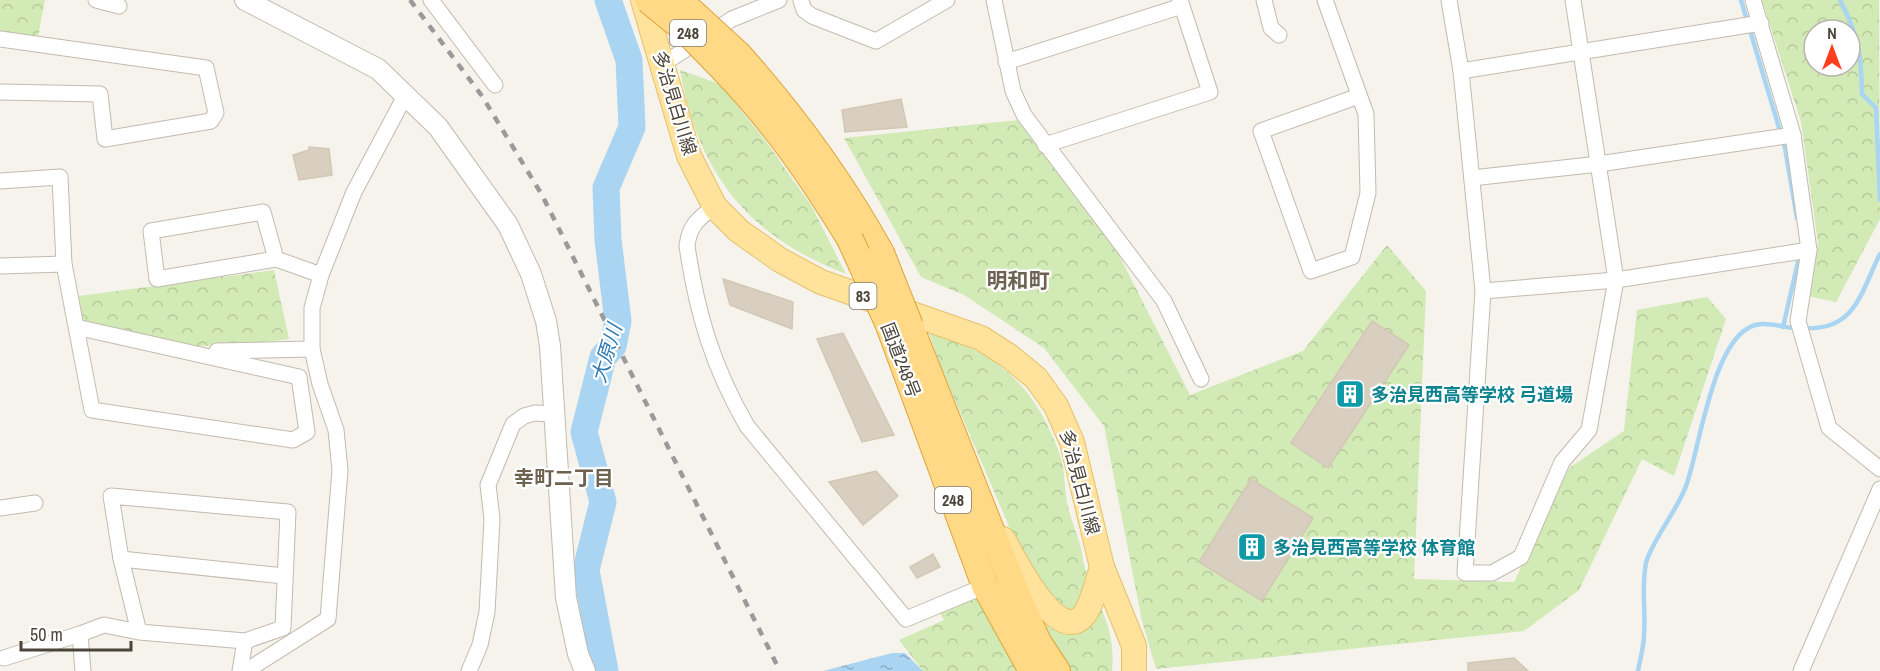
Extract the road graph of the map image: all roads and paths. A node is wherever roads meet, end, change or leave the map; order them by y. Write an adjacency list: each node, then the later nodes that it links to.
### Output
1 (96, 0): 17 (street)
2 (245, 0): 28 (street)
3 (431, 0): 26 (street)
4 (643, 0): 24 (main road, 多治見白川線 / 83)
5 (648, 0): 23 (highway, 国道248号 / 248, bridge)
6 (679, 0): 23 (highway, 国道248号 / 248, bridge)
7 (779, 0): 24 (street)
8 (797, 0): 9 (street)
9 (947, 0)
10 (994, 0): 22 (street)
11 (1264, 0): 19 (street)
12 (1325, 0): 29 (street)
13 (1449, 0): 25 (street)
14 (1573, 0): 21 (street)
15 (1753, 0): 18 (street)
16 (1180, 3): 22 (street); 31 (street)
17 (119, 6)
18 (1761, 23): 21 (street); 30 (street)
19 (1279, 35)
20 (0, 39): 27 (street)
21 (1581, 53): 25 (street); 32 (street)
22 (1006, 62): 31 (street)
23 (732, 63): 43 (highway, 国道248号 / 248, bridge); 43 (highway, 国道248号 / 248, bridge)
24 (663, 64): 35 (main road, 多治見白川線 / 83)
25 (1461, 71): 33 (street)
26 (495, 85)
27 (0, 92)
28 (405, 96): 40 (street); 48 (street)
29 (1359, 96): 29 (street)
30 (1793, 135): 32 (street); 36 (street)
31 (1044, 146): 47 (street)
32 (1599, 164): 33 (street); 41 (street)
33 (1472, 178): 42 (street)
34 (0, 181): 38 (street)
35 (715, 207): 55 (main road, 多治見白川線 / 83); 57 (street)
36 (1809, 250): 41 (street); 49 (street)
37 (276, 259): 37 (street); 40 (street)
38 (64, 264): 39 (street); 44 (street)
39 (0, 266)
40 (321, 275): 45 (street)
41 (1617, 280): 42 (street); 42 (street)
42 (1483, 291)
43 (899, 324): 51 (highway, 国道248号 / 248); 57 (highway, 国道248号 / 248)
44 (76, 327): 46 (street); 46 (street)
45 (312, 349): 46 (street); 64 (street)
46 (196, 352)
47 (1201, 379)
48 (554, 414): 65 (street); 66 (street)
49 (1880, 469)
50 (1880, 489): 70 (street)
51 (979, 499): 55 (main road); 68 (highway, 国道248号 / 248)
52 (35, 503): 53 (street)
53 (0, 508)
54 (121, 559): 56 (street); 56 (street); 58 (street)
55 (1102, 567): 69 (main road, 多治見白川線 / 83)
56 (284, 576): 60 (street)
57 (985, 586): 67 (highway, 国道248号 / 248)
58 (140, 632): 59 (street); 60 (street)
59 (80, 634): 61 (street); 62 (street)
60 (245, 641): 63 (street)
61 (4, 658)
62 (83, 671)
63 (240, 671)
64 (246, 671)
65 (469, 671)
66 (585, 671)
67 (1032, 671)
68 (1057, 671)
69 (1134, 671)
70 (1801, 671)

